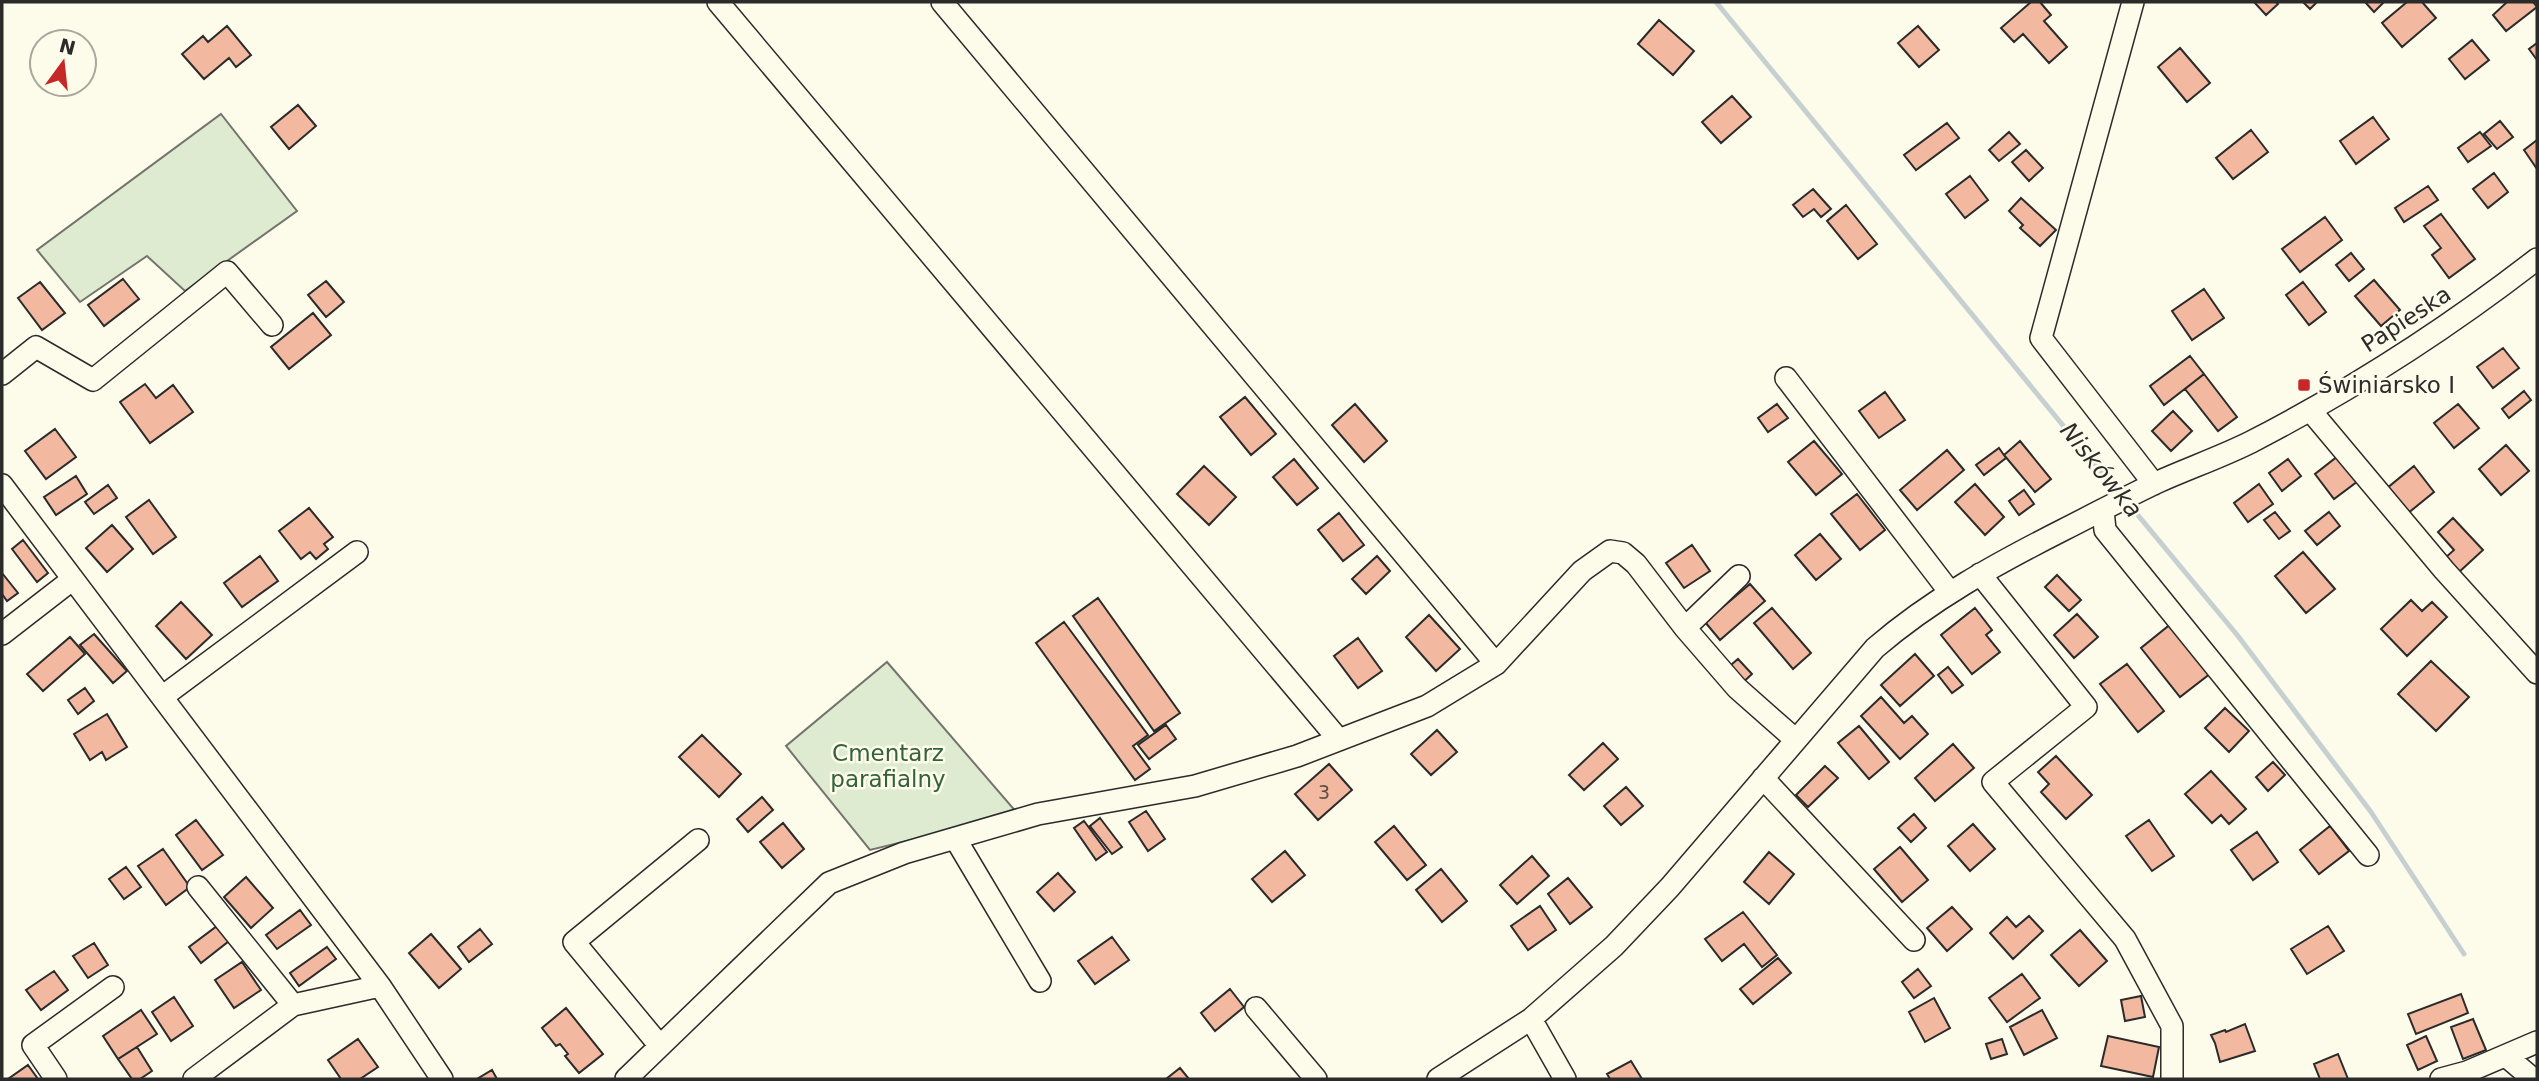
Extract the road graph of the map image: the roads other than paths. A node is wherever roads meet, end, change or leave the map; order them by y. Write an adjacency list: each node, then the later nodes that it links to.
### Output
1 (718, 2): 22 (street)
2 (942, 2): 19 (street)
3 (2133, 2): 10 (street)
4 (2537, 259): 8 (street, Papieska)
5 (271, 325): 6 (street)
6 (2, 374)
7 (1786, 378): 16 (street)
8 (2310, 410): 10 (street, Papieska); 20 (street)
9 (2, 485): 15 (street)
10 (2151, 486): 11 (street, Papieska)
11 (2107, 508): 13 (street, Papieska); 27 (street)
12 (358, 552): 21 (street)
13 (1980, 573): 16 (street, Papieska); 46 (street)
14 (1739, 576): 17 (street)
15 (72, 579): 18 (street); 21 (street)
16 (1949, 591): 23 (street, Papieska)
17 (1685, 628): 19 (street); 23 (street)
18 (2, 634)
19 (1496, 664): 22 (street)
20 (2537, 673)
21 (162, 697): 31 (street)
22 (1339, 740): 25 (street)
23 (1796, 740): 24 (street, Papieska)
24 (1763, 778): 29 (street); 35 (street, Papieska)
25 (955, 838): 30 (street); 37 (street)
26 (698, 840): 37 (street)
27 (2368, 855)
28 (198, 887): 33 (street)
29 (1914, 940)
30 (1040, 981)
31 (380, 986): 33 (street); 41 (street)
32 (113, 987): 39 (street)
33 (293, 1004): 40 (street)
34 (1256, 1007): 43 (street)
35 (1531, 1019): 44 (street, Papieska); 45 (street)
36 (2537, 1042): 38 (street)
37 (660, 1046): 42 (street)
38 (2506, 1056): 47 (street); 48 (street)
39 (57, 1079)
40 (194, 1079)
41 (442, 1079)
42 (626, 1079)
43 (1316, 1079)
44 (1438, 1079)
45 (1564, 1079)
46 (2172, 1079)
47 (2441, 1079)
48 (2533, 1079)

